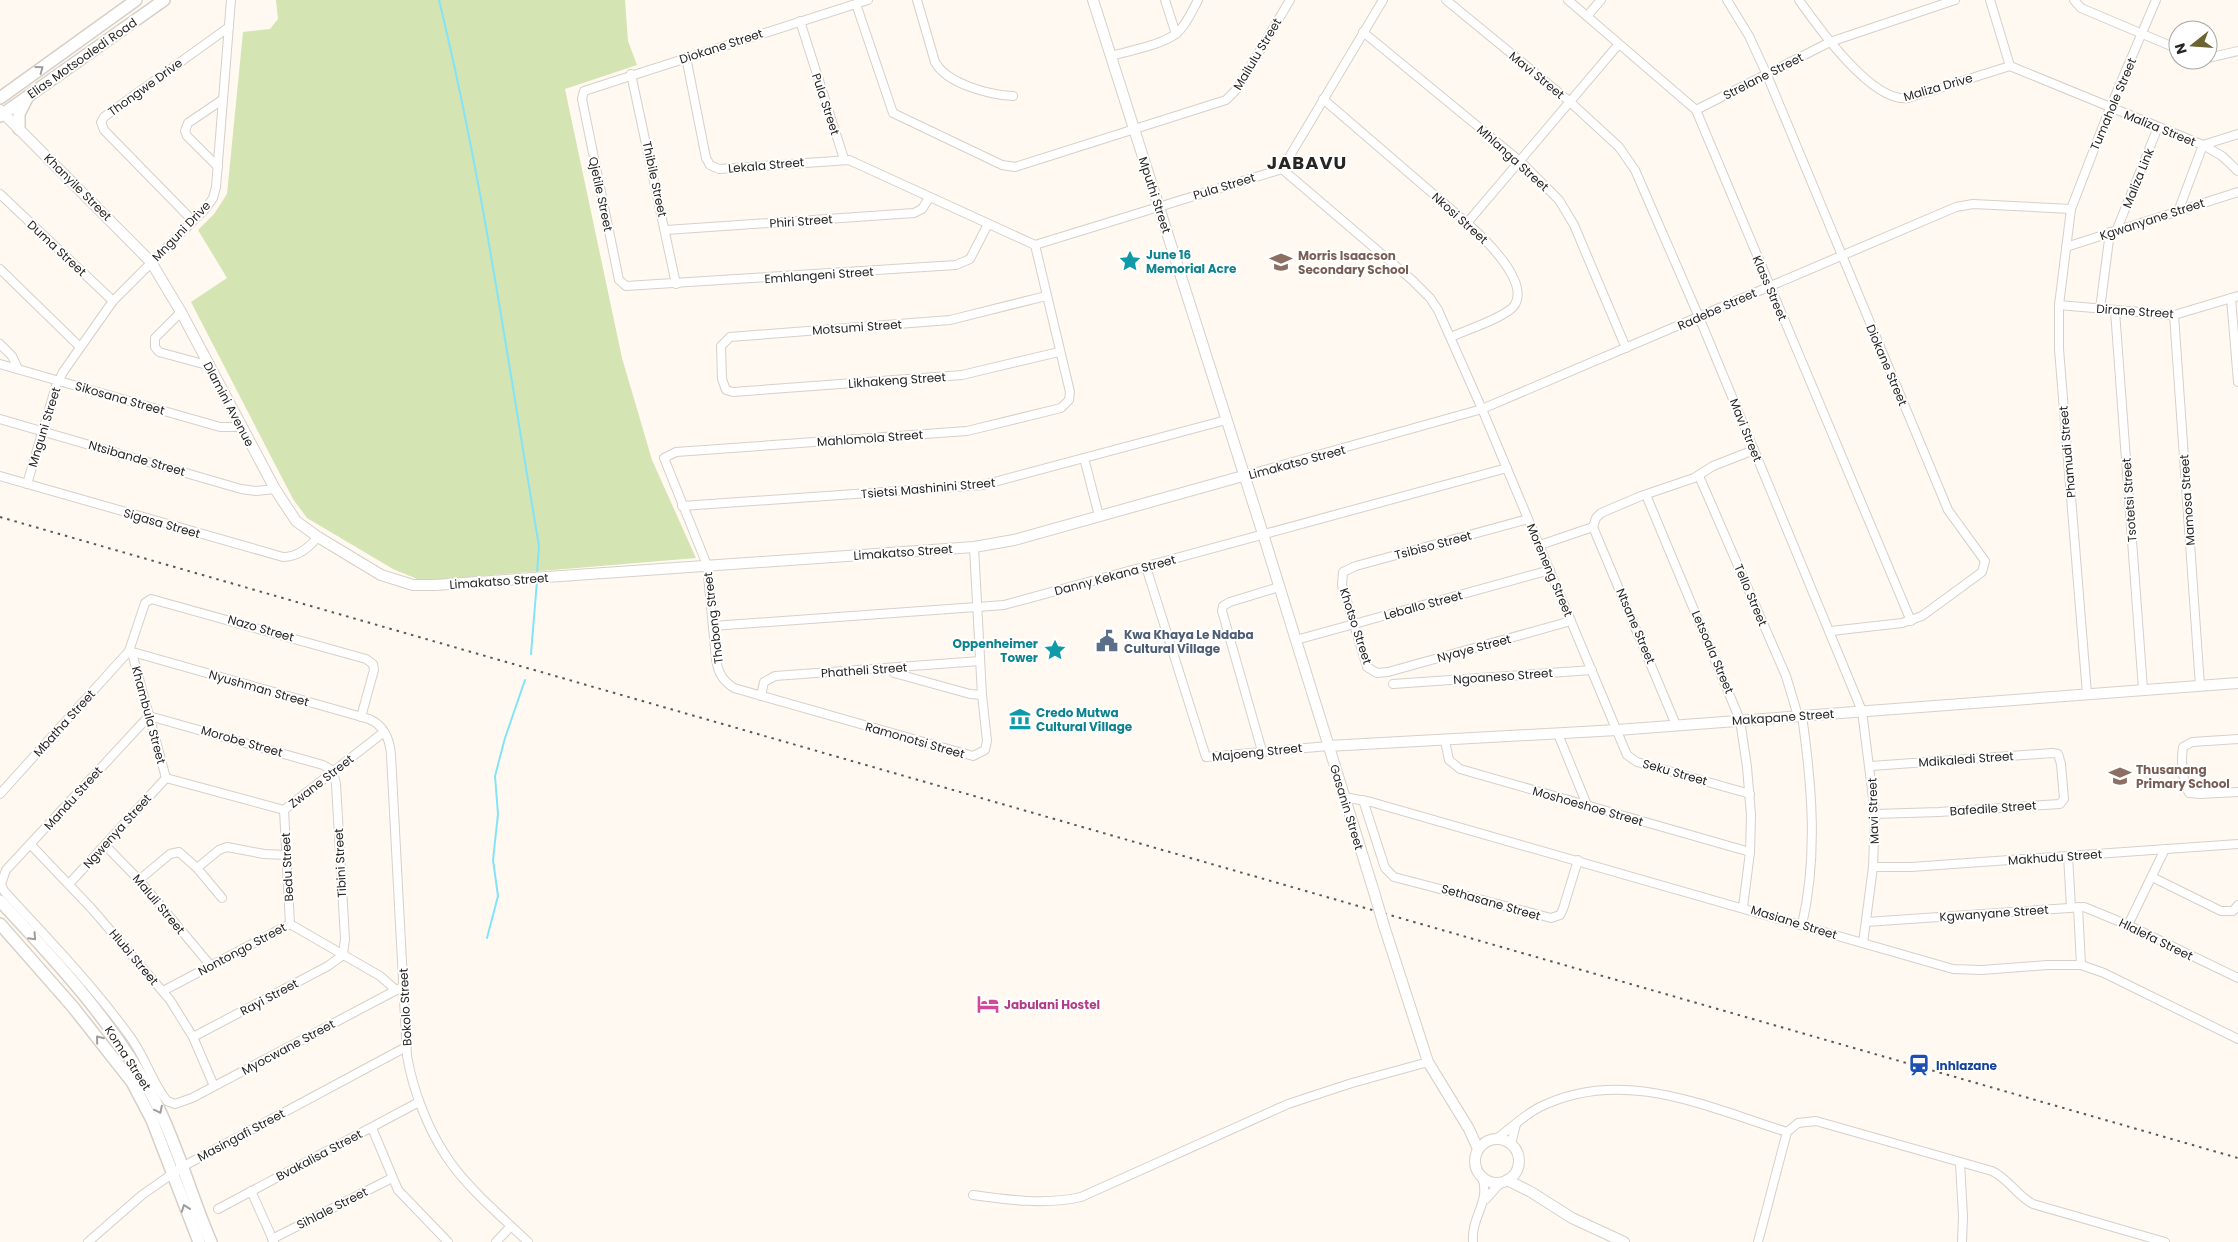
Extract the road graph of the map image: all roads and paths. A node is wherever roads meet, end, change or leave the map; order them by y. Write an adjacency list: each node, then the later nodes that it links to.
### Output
1 (136, 0): 39 (main road, Elias Motsoaledi Road, one-way to 1)
2 (164, 0): 38 (main road, Elias Motsoaledi Road)
3 (231, 0): 23 (street, Mnguni Drive)
4 (868, 0): 20 (street, Diokane Street)
5 (916, 0): 37 (street)
6 (1093, 0): 31 (street, Mputhi Street)
7 (1165, 0): 25 (street)
8 (1198, 0): 25 (street)
9 (1290, 0): 49 (street, Mailulu Street)
10 (1382, 0): 24 (street)
11 (1446, 0): 43 (street, Mavi Street)
12 (1568, 0): 21 (street, Klass Street)
13 (1601, 0): 21 (street)
14 (1727, 0): 36 (street, Diokane Street)
15 (1799, 0): 27 (street, Maliza Drive)
16 (1955, 0): 27 (street, Strelane Street)
17 (1990, 0): 34 (street)
18 (2074, 0): 26 (street)
19 (2156, 0): 26 (street, Tumahole Street)
20 (856, 4): 22 (street, Diokane Street); 49 (street, Mailulu Street)
21 (1587, 16): 28 (street, Klass Street)
22 (800, 21): 33 (street, Diokane Street); 52 (street, Pula Street)
23 (229, 27): 42 (street, Mnguni Drive); 63 (street, Thongwe Drive)
24 (1363, 32): 41 (street); 53 (street, Mhlanga Street)
25 (1176, 34): 31 (street)
26 (2142, 35): 29 (street); 44 (street, Tumahole Street)
27 (1830, 42): 34 (street, Maliza Drive); 36 (street, Strelane Street)
28 (1618, 45): 43 (street); 45 (street, Klass Street)
29 (2168, 45)
30 (2238, 51): 32 (street)
31 (1111, 56): 49 (street, Mputhi Street)
32 (2218, 56)
33 (686, 57): 35 (street, Diokane Street); 52 (street, Lekala Street)
34 (2010, 66): 44 (street)
35 (631, 74): 40 (street, Diokane Street); 66 (street, Thibile Street)
36 (1767, 75): 45 (street, Strelane Street); 70 (street, Diokane Street)
37 (1013, 96)
38 (28, 97): 46 (main road, Elias Motsoaledi Road); 48 (main road)
39 (0, 98)
40 (582, 99): 74 (street, Qjetile Street)
41 (1323, 99): 55 (street); 64 (street, Nkosi Street)
42 (222, 100): 54 (street, Mnguni Drive); 54 (street)
43 (1569, 101): 53 (street); 84 (street, Mavi Street)
44 (2110, 108): 47 (street, Maliza Street); 61 (street, Tumahole Street)
45 (1696, 110): 75 (street, Klass Street)
46 (1, 113): 48 (street, Khanyile Street)
47 (2158, 126): 51 (street, Maliza Street); 67 (street, Maliza Link)
48 (19, 128): 71 (street, Khanyile Street)
49 (1134, 130): 60 (street, Mputhi Street)
50 (2238, 134): 51 (street, Maliza Street)
51 (2203, 145): 56 (street); 62 (street)
52 (844, 159): 59 (street)
53 (1520, 161): 64 (street); 88 (street, Mhlanga Street)
54 (218, 167): 63 (street, Mnguni Drive)
55 (1282, 169): 60 (street, Pula Street); 85 (street, Moreneng Street)
56 (2238, 170)
57 (2238, 192): 62 (street, Kgwanyane Street)
58 (0, 194): 78 (street, Duma Street)
59 (929, 198): 65 (street); 66 (street, Phiri Street)
60 (1158, 206): 68 (street, Pula Street); 98 (street, Mputhi Street)
61 (2071, 209): 69 (street, Phamudi Street); 70 (street, Radebe Street)
62 (2180, 209): 67 (street, Kgwanyane Street)
63 (192, 220): 71 (street, Mnguni Drive)
64 (1467, 223): 85 (street, Nkosi Street)
65 (988, 224): 68 (street); 73 (street, Emhlangeni Street)
66 (666, 230): 73 (street, Thibile Street)
67 (2114, 231): 69 (street, Kgwanyane Street); 80 (street, Maliza Link)
68 (1035, 245): 76 (street)
69 (2066, 247): 79 (street, Phamudi Street)
70 (1842, 256): 75 (street, Radebe Street); 128 (street, Diokane Street)
71 (151, 262): 78 (street, Mnguni Drive); 82 (street, Dlamini Avenue)
72 (0, 269): 87 (street)
73 (676, 284): 74 (street, Emhlangeni Street)
74 (626, 286)
75 (1769, 286): 84 (street, Radebe Street); 128 (street, Klass Street)
76 (1046, 296): 89 (street); 95 (street, Motsumi Street)
77 (2235, 297): 83 (street, Dirane Street); 94 (street)
78 (113, 301): 87 (street, Mnguni Drive)
79 (2059, 305): 80 (street, Dirane Street); 145 (street, Phamudi Street)
80 (2100, 309): 81 (street, Dirane Street)
81 (2115, 311): 83 (street, Dirane Street); 144 (street, Tsotetsi Street)
82 (181, 312): 91 (street, Dlamini Avenue); 91 (street)
83 (2174, 315): 142 (street, Mamosa Street)
84 (1700, 317): 88 (street, Radebe Street); 101 (street, Mavi Street)
85 (1451, 337): 96 (street, Moreneng Street)
86 (0, 344): 92 (street)
87 (80, 347): 93 (street, Mnguni Street)
88 (1626, 348): 96 (street, Radebe Street)
89 (1059, 352): 95 (street, Likhakeng Street); 103 (street, Mahlomola Street)
90 (0, 364): 92 (street, Sikosana Street)
91 (207, 365): 99 (street, Dlamini Avenue)
92 (18, 369): 93 (street, Sikosana Street)
93 (58, 380): 99 (street, Sikosana Street); 100 (street, Mnguni Street)
94 (2238, 382)
95 (733, 392)
96 (1482, 409): 104 (street, Moreneng Street); 106 (street, Limakatso Street)
97 (0, 419): 100 (street, Ntsibande Street)
98 (1226, 420): 102 (street, Tsietsi Mashinini Street); 106 (street, Mputhi Street)
99 (242, 427): 109 (street, Dlamini Avenue)
100 (43, 430): 108 (street, Mnguni Street); 109 (street, Ntsibande Street)
101 (1754, 450): 107 (street); 131 (street, Mavi Street)
102 (1084, 458): 113 (street, Tsietsi Mashinini Street); 114 (street)
103 (664, 460): 113 (street, Thabong Street)
104 (1506, 468): 115 (street, Moreneng Street); 117 (street, Danny Kekana Street)
105 (0, 476): 108 (street, Sigasa Street)
106 (1244, 476): 114 (street, Limakatso Street); 117 (street, Gasanin Street)
107 (1700, 476): 110 (street); 150 (street, Tello Street)
108 (27, 484): 118 (street, Sigasa Street)
109 (274, 489): 118 (street, Dlamini Avenue)
110 (1661, 490): 111 (street); 112 (street)
111 (1646, 494): 112 (street, Letsoala Street); 116 (street)
112 (1650, 504): 152 (street, Letsoala Street)
113 (682, 506): 121 (street, Thabong Street)
114 (1099, 516): 120 (street, Limakatso Street)
115 (1528, 518): 119 (street, Moreneng Street); 124 (street, Tsibiso Street)
116 (1593, 527): 119 (street); 153 (street, Ntsane Street)
117 (1263, 534): 122 (street, Danny Kekana Street); 125 (street, Gasanin Street)
118 (318, 538): 121 (street, Limakatso Street)
119 (1540, 545): 123 (street, Moreneng Street)
120 (974, 547): 121 (street, Limakatso Street); 126 (street, Ramonotsi Street)
121 (706, 565): 130 (street, Thabong Street)
122 (1146, 566): 126 (street, Danny Kekana Street); 160 (street, Majoeng Street)
123 (1550, 570): 127 (street, Moreneng Street); 129 (street, Leballo Street)
124 (1341, 576): 129 (street, Khotso Street)
125 (1279, 586): 132 (street, Gasanin Street); 160 (street)
126 (977, 607): 130 (street, Danny Kekana Street); 134 (street, Ramonotsi Street)
127 (1571, 621): 136 (street, Nyaye Street); 137 (street, Moreneng Street)
128 (1911, 621): 131 (street, Diokane Street)
129 (1354, 624): 132 (street, Leballo Street); 138 (street, Khotso Street)
130 (713, 626): 143 (street, Thabong Street)
131 (1831, 631): 148 (street, Mavi Street)
132 (1296, 640): 159 (street, Gasanin Street)
133 (131, 652): 149 (street, Khambula Street); 151 (street, Nyushman Street); 151 (street, Nazo Street); 166 (street, Mbatha Street)
134 (980, 661): 135 (street, Phatheli Street); 146 (street, Ramonotsi Street)
135 (893, 668): 146 (street); 147 (street, Phatheli Street)
136 (1403, 668): 138 (street, Nyaye Street); 139 (street)
137 (1592, 670): 139 (street, Ngoaneso Street); 154 (street, Moreneng Street)
138 (1377, 673)
139 (1414, 682): 141 (street, Ngoaneso Street)
140 (2238, 683): 142 (street, Makapane Street)
141 (1393, 684)
142 (2200, 686): 144 (street, Makapane Street)
143 (734, 688): 147 (street, Ramonotsi Street)
144 (2143, 689): 145 (street, Makapane Street)
145 (2087, 694): 148 (street, Makapane Street)
146 (982, 695): 147 (street, Ramonotsi Street)
147 (761, 696)
148 (1862, 711): 150 (street, Makapane Street); 162 (street, Mavi Street)
149 (149, 716): 163 (street, Morobe Street); 164 (street, Khambula Street); 174 (street, Mandu Street)
150 (1800, 716): 152 (street, Makapane Street); 195 (street, Tello Street)
151 (361, 717): 155 (street, Nyushman Street)
152 (1740, 720): 153 (street, Makapane Street); 167 (street, Letsoala Street)
153 (1676, 725): 154 (street, Makapane Street)
154 (1617, 730): 156 (street, Makapane Street); 167 (street, Seku Street)
155 (384, 732): 163 (street, Zwane Street); 202 (street, Bokolo Street)
156 (1558, 734): 158 (street, Makapane Street); 170 (street)
157 (2238, 739): 165 (street)
158 (1445, 741): 159 (street, Makapane Street); 170 (street, Moshoeshoe Street)
159 (1328, 746): 160 (street, Majoeng Street); 168 (street, Gasanin Street)
160 (1262, 751)
161 (2060, 756): 162 (street, Mdikaledi Street); 172 (street, Bafedile Street)
162 (1871, 766): 172 (street, Mavi Street)
163 (333, 772): 171 (street, Zwane Street); 198 (street, Tibini Street)
164 (166, 778): 171 (street, Zwane Street); 175 (street, Ngwenya Street)
165 (2238, 792)
166 (0, 794)
167 (1750, 794): 177 (street, Letsoala Street)
168 (1344, 797): 169 (street, Masiane Street); 207 (street, Gasanin Street, bridge)
169 (1363, 800): 180 (street, Masiane Street); 180 (street, Sethasane Street)
170 (1588, 805): 177 (street, Moshoeshoe Street)
171 (284, 810): 178 (street, Bedu Street)
172 (1875, 814): 181 (street, Mavi Street)
173 (2238, 844): 176 (street, Makhudu Street)
174 (31, 845): 185 (street, Mandu Street); 186 (street, Hlubi Street)
175 (104, 845): 184 (street, Maluli Street); 186 (street, Ngwenya Street)
176 (2165, 849): 179 (street, Makhudu Street); 183 (street)
177 (1750, 852): 190 (street, Letsoala Street)
178 (287, 854): 182 (street); 194 (street, Bedu Street)
179 (2068, 856): 181 (street, Makhudu Street); 191 (street)
180 (1578, 860): 190 (street, Masiane Street)
181 (1873, 867): 192 (street, Mavi Street)
182 (197, 868): 184 (street); 187 (street)
183 (2152, 876): 189 (street); 196 (street)
184 (139, 880): 200 (street, Maluli Street)
185 (1, 884): 210 (street, Koma Street)
186 (69, 884): 203 (street, Hlubi Street)
187 (222, 898)
188 (0, 901): 219 (main road, Koma Street, one-way to 219)
189 (2238, 905)
190 (1743, 907): 195 (street, Masiane Street)
191 (2074, 907): 192 (street, Kgwanyane Street); 196 (street, Hlalefa Street); 199 (street)
192 (1866, 922): 197 (street, Mavi Street)
193 (0, 924): 219 (main road, Koma Street, one-way to 193)
194 (290, 924): 198 (street, Nontongo Street); 200 (street, Nontongo Street)
195 (1802, 925): 197 (street, Masiane Street)
196 (2128, 925): 201 (street, Hlalefa Street)
197 (1863, 943): 199 (street, Masiane Street)
198 (343, 954): 202 (street, Nontongo Street); 204 (street, Rayi Street)
199 (2081, 964): 205 (street, Masiane Street)
200 (211, 966): 203 (street, Nontongo Street)
201 (2238, 978)
202 (400, 988): 206 (street, Bokolo Street); 208 (street, Myocwane Street)
203 (163, 991): 204 (street, Hlubi Street)
204 (193, 1038): 208 (street, Hlubi Street)
205 (2238, 1039)
206 (406, 1047): 209 (street, Bokolo Street); 219 (street, Masingafi Street)
207 (1428, 1062): 213 (street, Gasanin Street); 226 (street)
208 (214, 1086): 210 (street, Myocwane Street)
209 (420, 1102): 212 (street, Bvakalisa Street); 229 (street, Bokolo Street)
210 (172, 1104)
211 (1517, 1122): 214 (street); 215 (street); 216 (street)
212 (372, 1128): 222 (street); 224 (street, Bvakalisa Street)
213 (1469, 1129): 215 (street, Gasanin Street); 217 (street, Gasanin Street)
214 (1787, 1132): 218 (street); 239 (street)
215 (1492, 1140): 216 (street); 217 (street)
216 (1511, 1144): 220 (street)
217 (1478, 1149): 221 (street)
218 (1960, 1162): 240 (street); 241 (street)
219 (178, 1170): 231 (street, Masingafi Street); 232 (main road, Koma Street, one-way to 219); 233 (main road, Koma Street)
220 (1516, 1172): 223 (street); 225 (street)
221 (1482, 1176): 223 (street); 227 (street)
222 (392, 1178): 230 (street, Sihlale Street); 234 (street)
223 (1504, 1181): 225 (street); 227 (street)
224 (251, 1191): 228 (street, Bvakalisa Street); 230 (street)
225 (1531, 1192): 238 (street)
226 (973, 1195)
227 (1483, 1203): 237 (street)
228 (218, 1209)
229 (511, 1226): 235 (street); 236 (street, Bokolo Street)
230 (273, 1240)
231 (88, 1242)
232 (199, 1242)
233 (211, 1242)
234 (448, 1242)
235 (496, 1242)
236 (528, 1242)
237 (1473, 1242)
238 (1624, 1242)
239 (1758, 1242)
240 (1962, 1242)
241 (2165, 1242)

